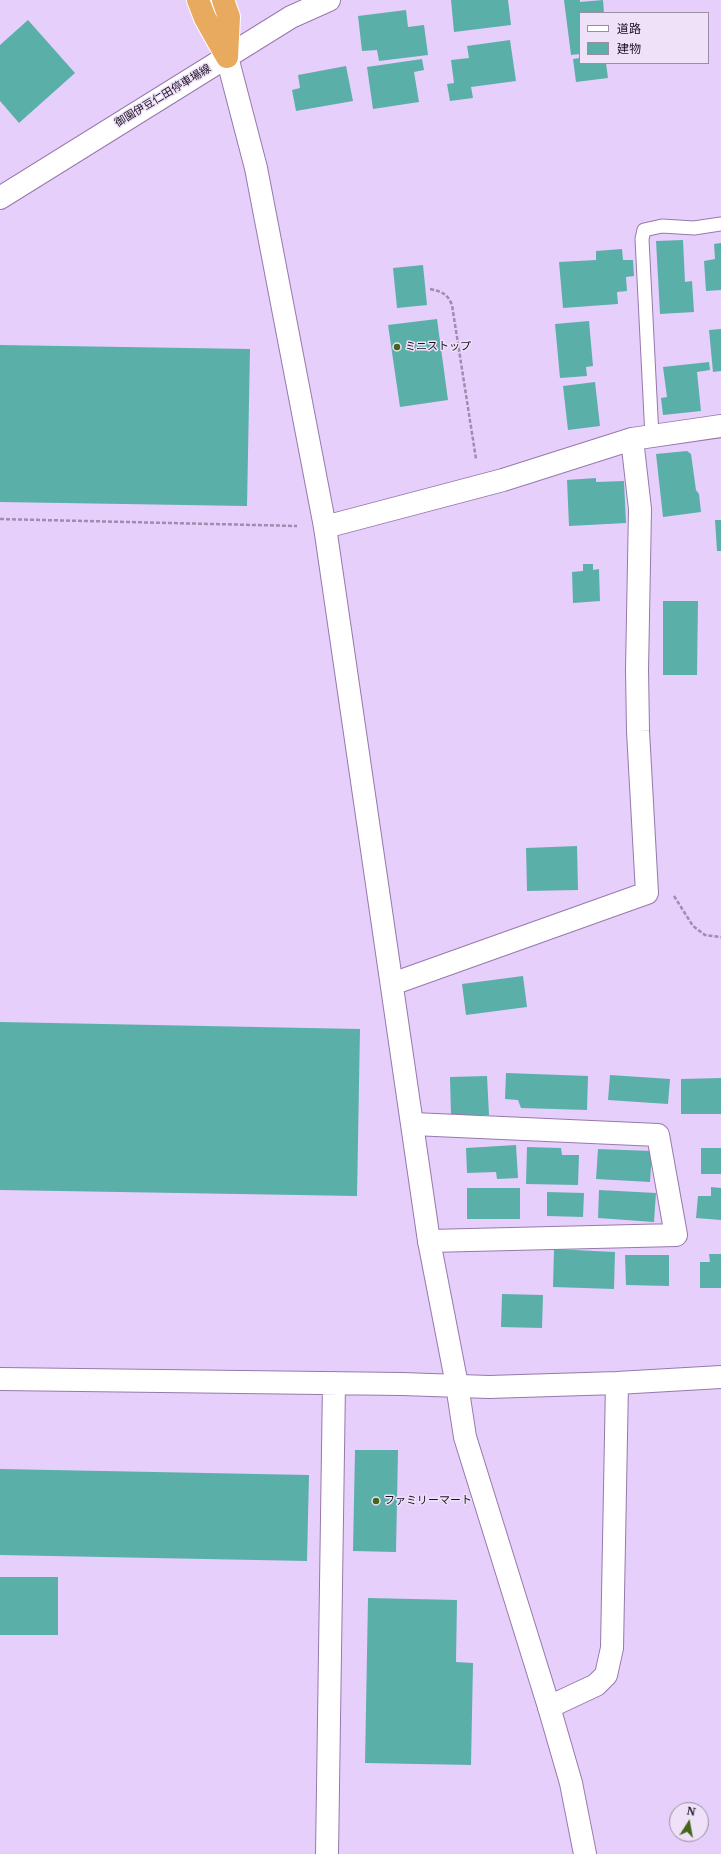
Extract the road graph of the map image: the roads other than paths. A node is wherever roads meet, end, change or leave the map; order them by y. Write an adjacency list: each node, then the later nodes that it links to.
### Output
1 (198, 0): 4 (highway)
2 (224, 0): 4 (highway)
3 (329, 0): 4 (street, 御園伊豆仁田停車場線)
4 (227, 57): 5 (street, 御園伊豆仁田停車場線); 9 (street)
5 (0, 198)
6 (721, 224): 8 (lane)
7 (721, 426): 8 (street)
8 (642, 438): 9 (street); 10 (street)
9 (325, 527): 10 (street)
10 (392, 984): 11 (street)
11 (412, 1124): 12 (street); 12 (street)
12 (429, 1240): 17 (street)
13 (721, 1377): 16 (street)
14 (0, 1379): 15 (street)
15 (334, 1383): 17 (street); 19 (street)
16 (617, 1383): 17 (street); 18 (street)
17 (457, 1385): 18 (street)
18 (549, 1707): 20 (street)
19 (327, 1854)
20 (585, 1854)

